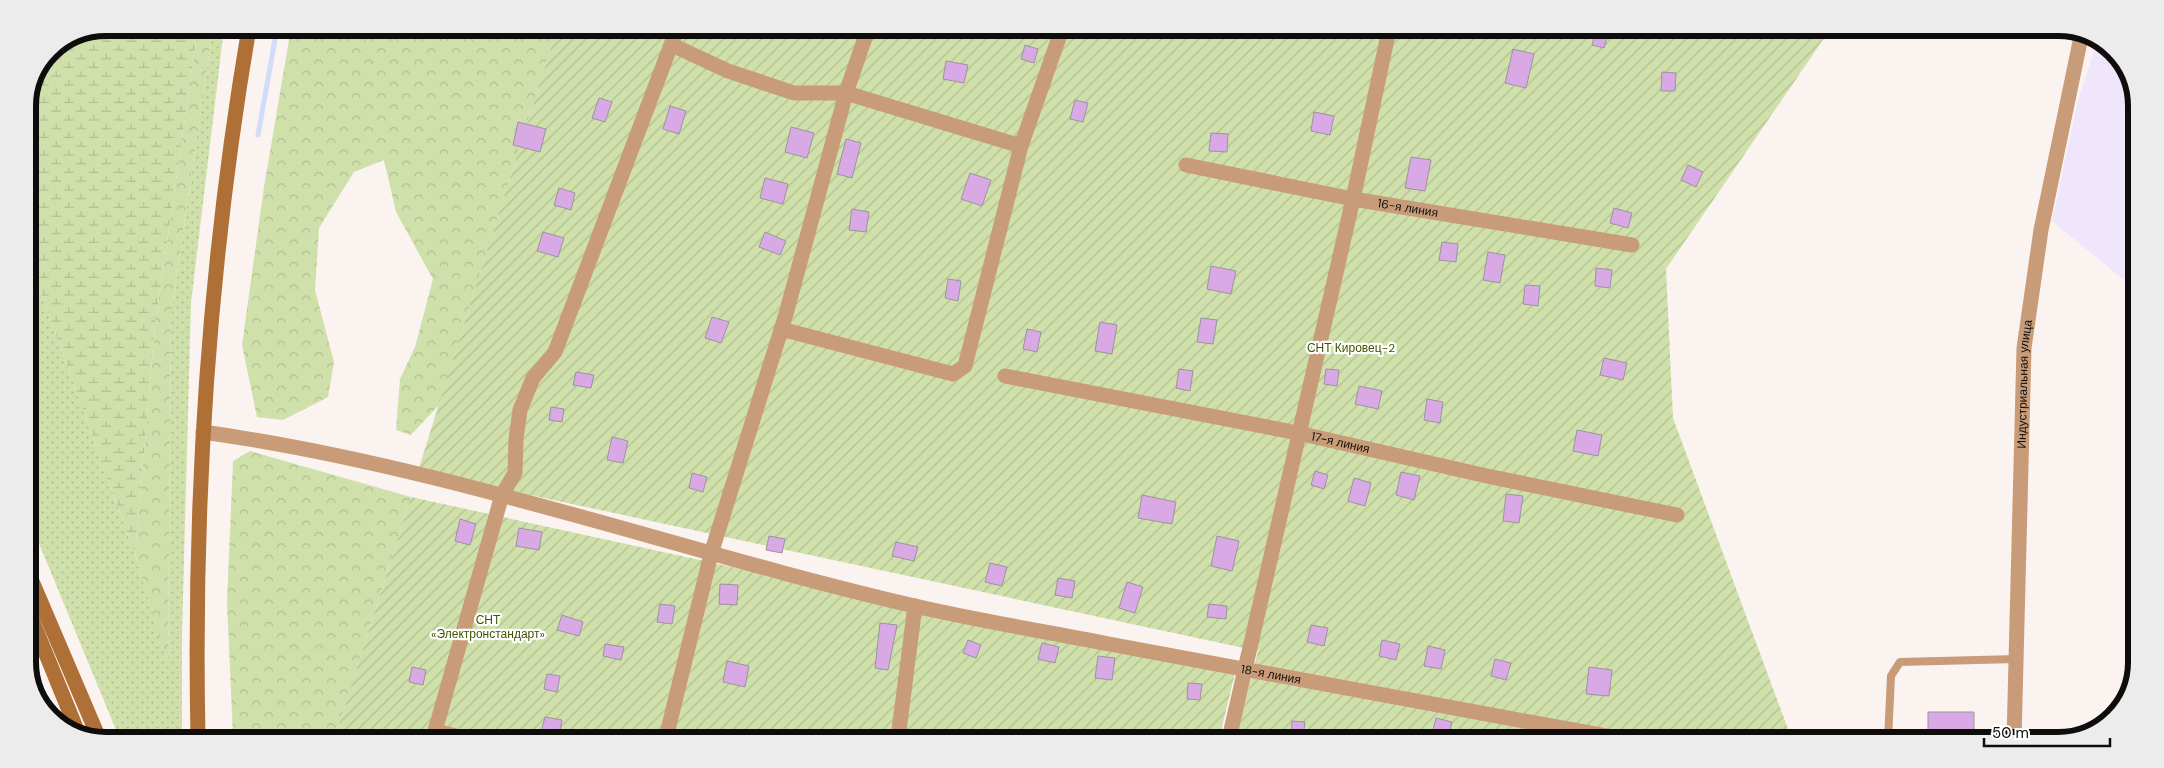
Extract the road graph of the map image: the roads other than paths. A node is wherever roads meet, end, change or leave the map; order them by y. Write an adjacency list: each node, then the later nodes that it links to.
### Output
1 (248, 36): 15 (main road)
2 (675, 36): 7 (street)
3 (866, 36): 8 (street)
4 (1060, 36): 9 (street)
5 (1387, 36): 11 (street)
6 (2080, 40): 23 (street, Индустриальная улица)
7 (672, 45): 8 (street); 17 (street)
8 (846, 93): 9 (street); 13 (street)
9 (1021, 146): 13 (street)
10 (1186, 165): 11 (street, 16-я линия)
11 (1353, 199): 12 (street, 16-я линия); 16 (street)
12 (1632, 245)
13 (781, 329): 19 (street)
14 (1005, 376): 16 (street, 17-я линия)
15 (204, 432): 17 (street, 18-я линия); 27 (main road)
16 (1298, 433): 18 (street, 17-я линия); 24 (street)
17 (502, 495): 19 (street, 18-я линия); 28 (street)
18 (1677, 515)
19 (711, 554): 21 (street, 18-я линия); 29 (street)
20 (36, 591): 26 (main road)
21 (915, 606): 24 (street, 18-я линия); 30 (street)
22 (36, 629): 25 (main road)
23 (2016, 659): 33 (lane); 34 (street, Индустриальная улица)
24 (1243, 670): 31 (street); 32 (street, 18-я линия)
25 (76, 725)
26 (96, 731)
27 (198, 732)
28 (435, 732)
29 (667, 732)
30 (899, 732)
31 (1230, 732)
32 (1584, 732)
33 (1888, 732)
34 (2014, 732)

